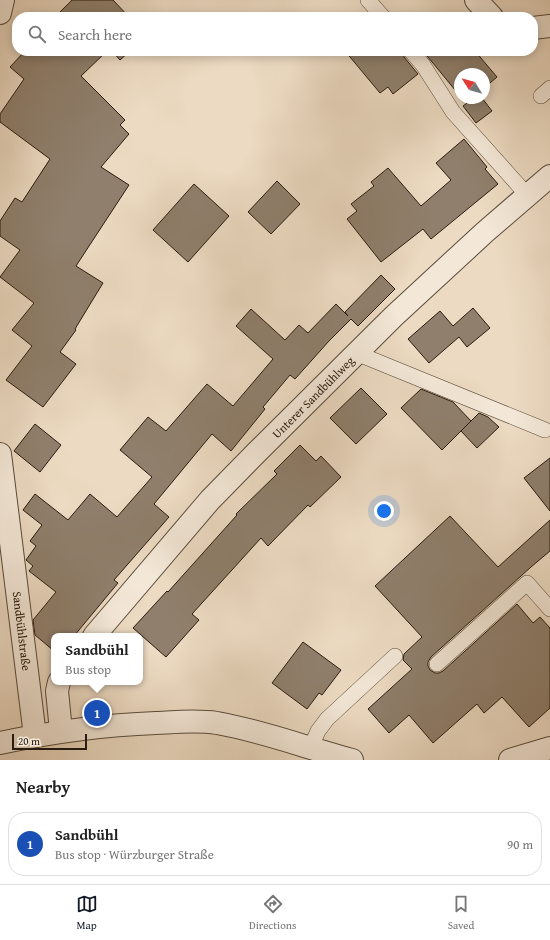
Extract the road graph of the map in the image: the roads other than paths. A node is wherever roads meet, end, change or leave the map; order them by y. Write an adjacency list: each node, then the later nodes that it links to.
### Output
1 (3, 0): 6 (street)
2 (368, 0): 4 (lane)
3 (476, 0): 5 (street)
4 (379, 12)
5 (487, 12)
6 (0, 13)
7 (550, 26): 8 (street)
8 (538, 27)
9 (415, 56): 11 (lane)
10 (550, 176): 11 (street, Unterer Sandbühlweg)
11 (528, 196): 12 (street, Unterer Sandbühlweg)
12 (356, 353): 13 (lane); 16 (street, Unterer Sandbühlweg)
13 (545, 430)
14 (0, 454): 21 (street, Sandbühlstraße)
15 (550, 609): 18 (lane)
16 (97, 633)
17 (395, 656): 24 (lane)
18 (437, 664)
19 (58, 685): 20 (street)
20 (61, 731): 21 (street); 24 (street)
21 (35, 736): 22 (street)
22 (0, 743)
23 (550, 748): 26 (street)
24 (310, 749): 25 (street)
25 (352, 760)
26 (510, 760)

